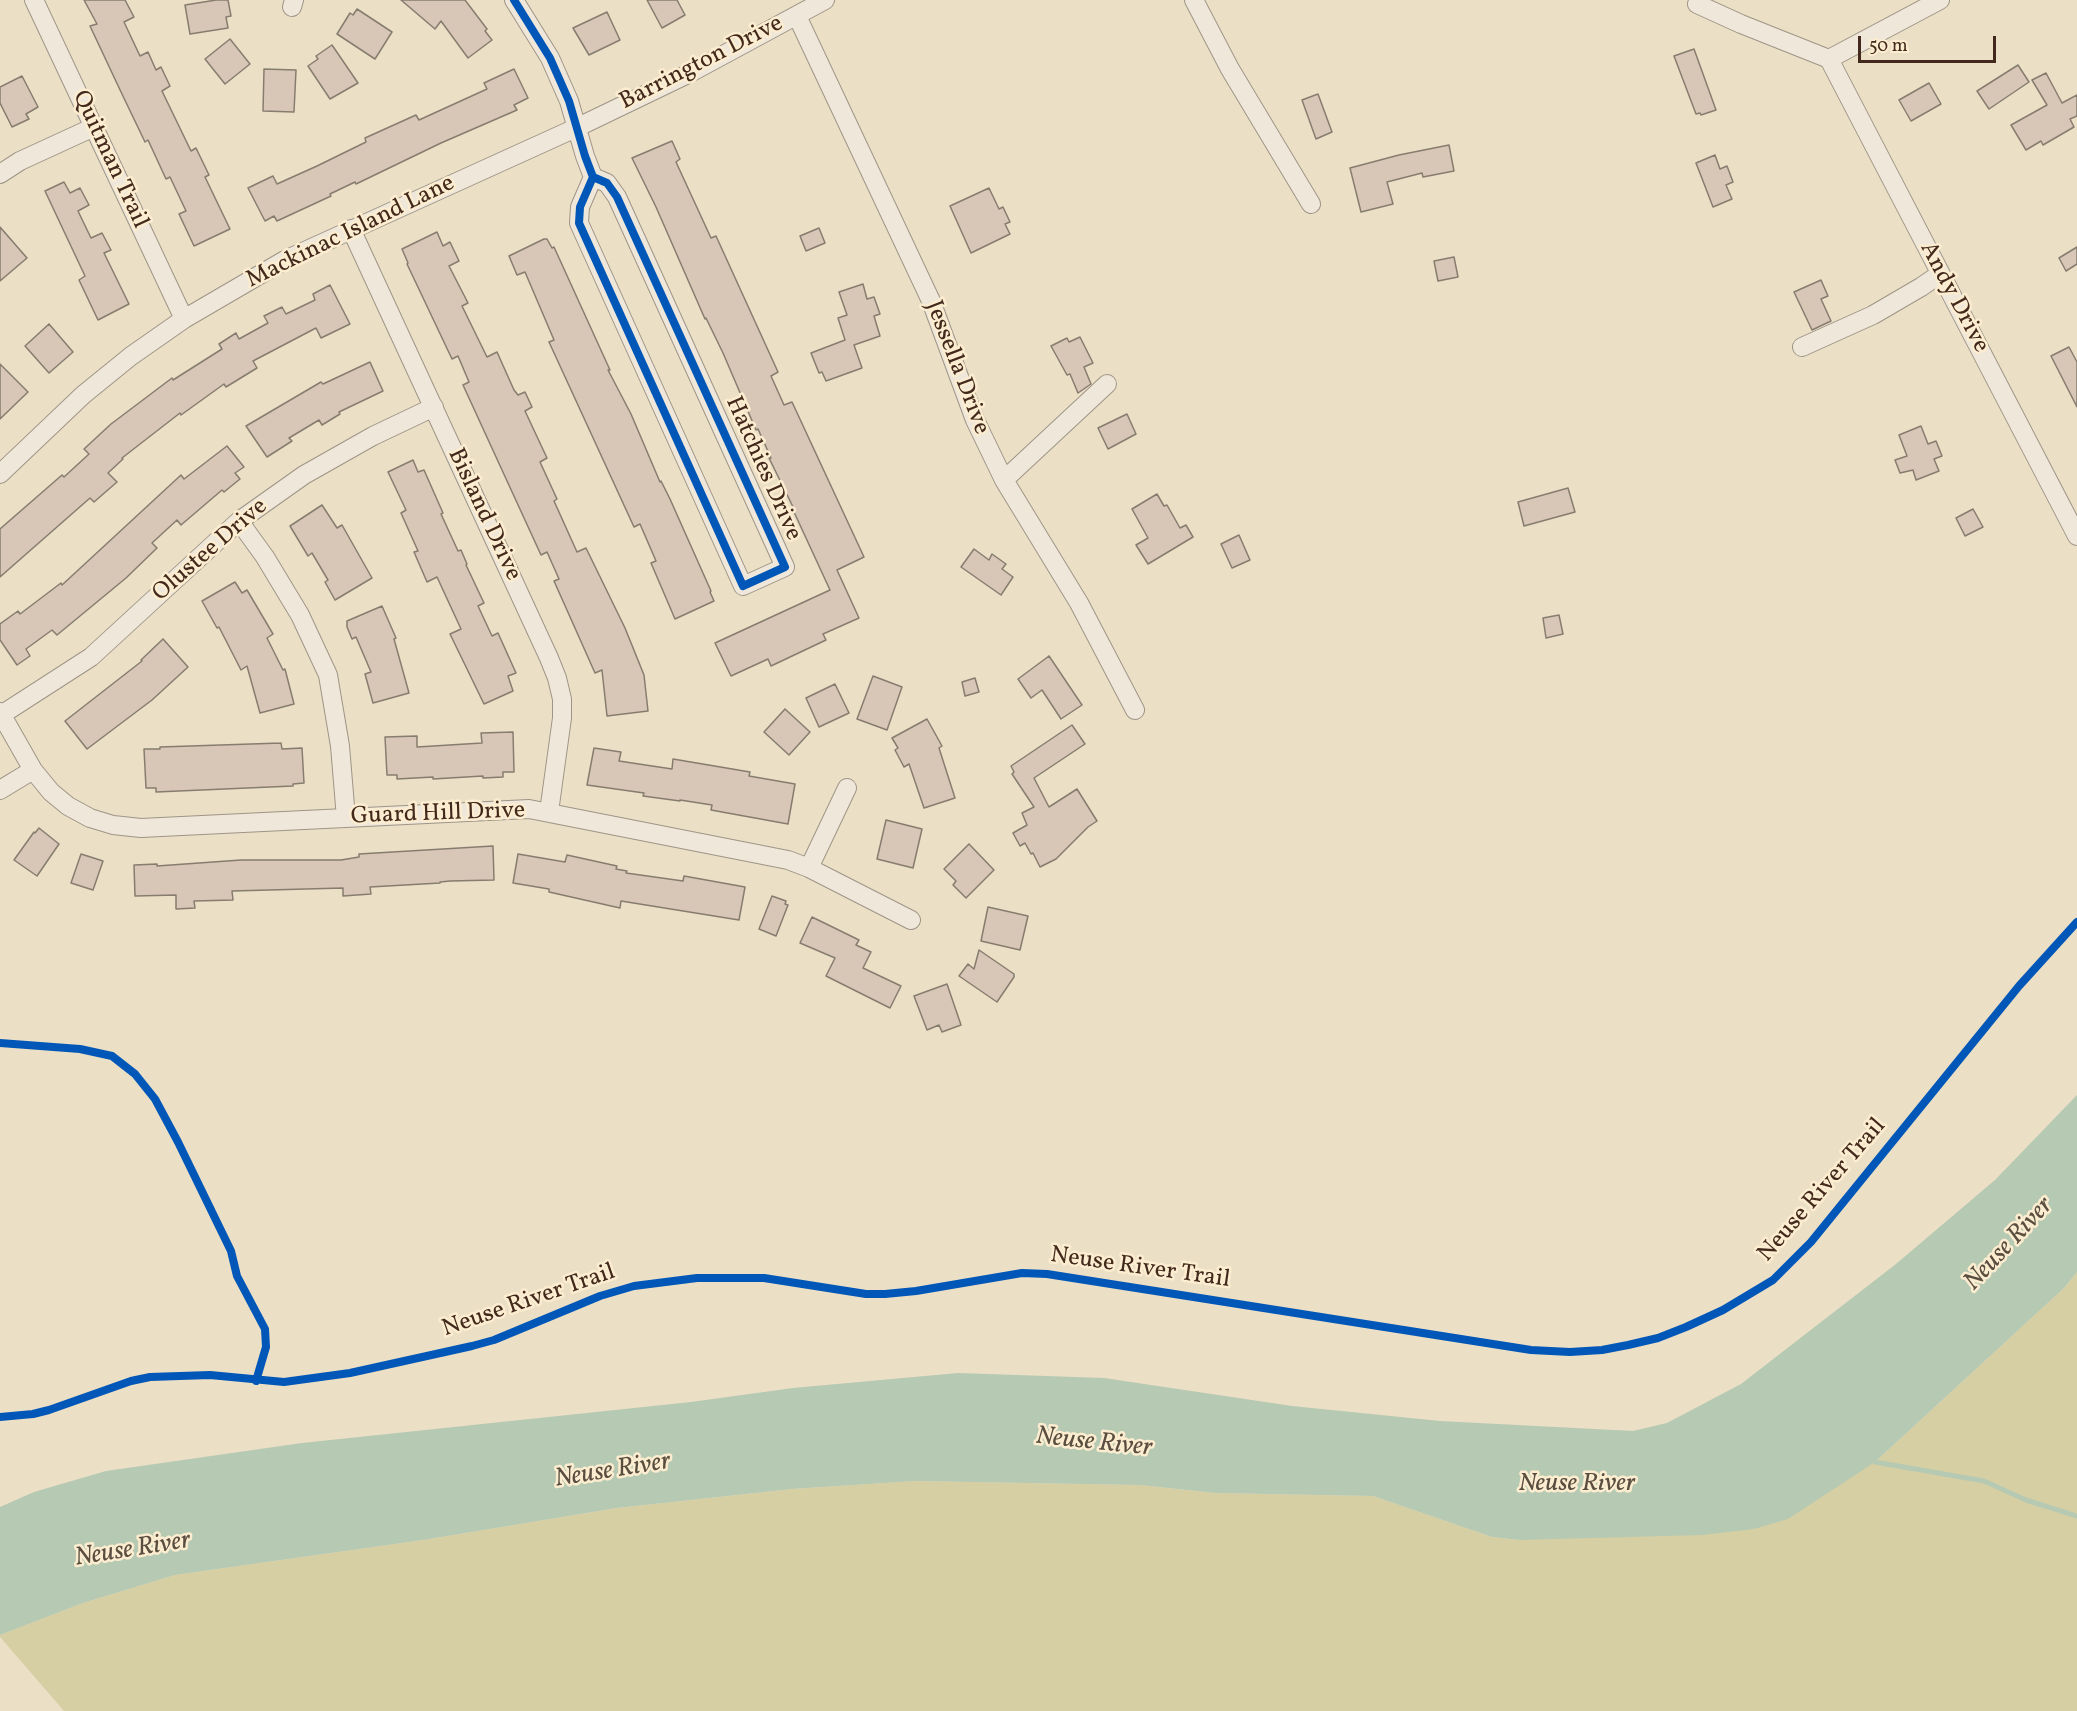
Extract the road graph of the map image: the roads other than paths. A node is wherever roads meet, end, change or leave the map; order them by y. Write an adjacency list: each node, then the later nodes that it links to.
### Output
1 (34, 0): 9 (street, Quitman Trail)
2 (514, 0): 10 (street)
3 (825, 0): 7 (street, Barrington Drive)
4 (1194, 0): 13 (street)
5 (1940, 0): 8 (street)
6 (1697, 4): 8 (street)
7 (797, 15): 10 (street, Barrington Drive); 21 (street, Jessella Drive)
8 (1829, 59): 15 (street, Andy Drive)
9 (94, 127): 11 (street); 16 (street, Quitman Trail)
10 (578, 127): 12 (street); 14 (street, Mackinac Island Lane)
11 (0, 174)
12 (593, 177): 12 (street, Hatchies Drive)
13 (1311, 204)
14 (351, 229): 16 (street, Mackinac Island Lane); 19 (street, Bisland Drive)
15 (1940, 274): 17 (street); 23 (street, Andy Drive)
16 (184, 319): 20 (street, Mackinac Island Lane)
17 (1802, 346)
18 (1107, 384): 21 (street)
19 (434, 408): 22 (street, Olustee Drive); 29 (street, Bisland Drive)
20 (0, 474)
21 (1004, 480): 24 (street, Jessella Drive)
22 (239, 521): 25 (street, Olustee Drive); 30 (street)
23 (2077, 536)
24 (1135, 710)
25 (1, 714): 26 (street, Guard Hill Drive)
26 (33, 770): 28 (street); 30 (street, Guard Hill Drive)
27 (848, 788): 31 (street)
28 (0, 790)
29 (549, 812): 30 (street, Guard Hill Drive); 31 (street, Guard Hill Drive)
30 (346, 818)
31 (809, 868): 32 (street, Guard Hill Drive)
32 (911, 920)

